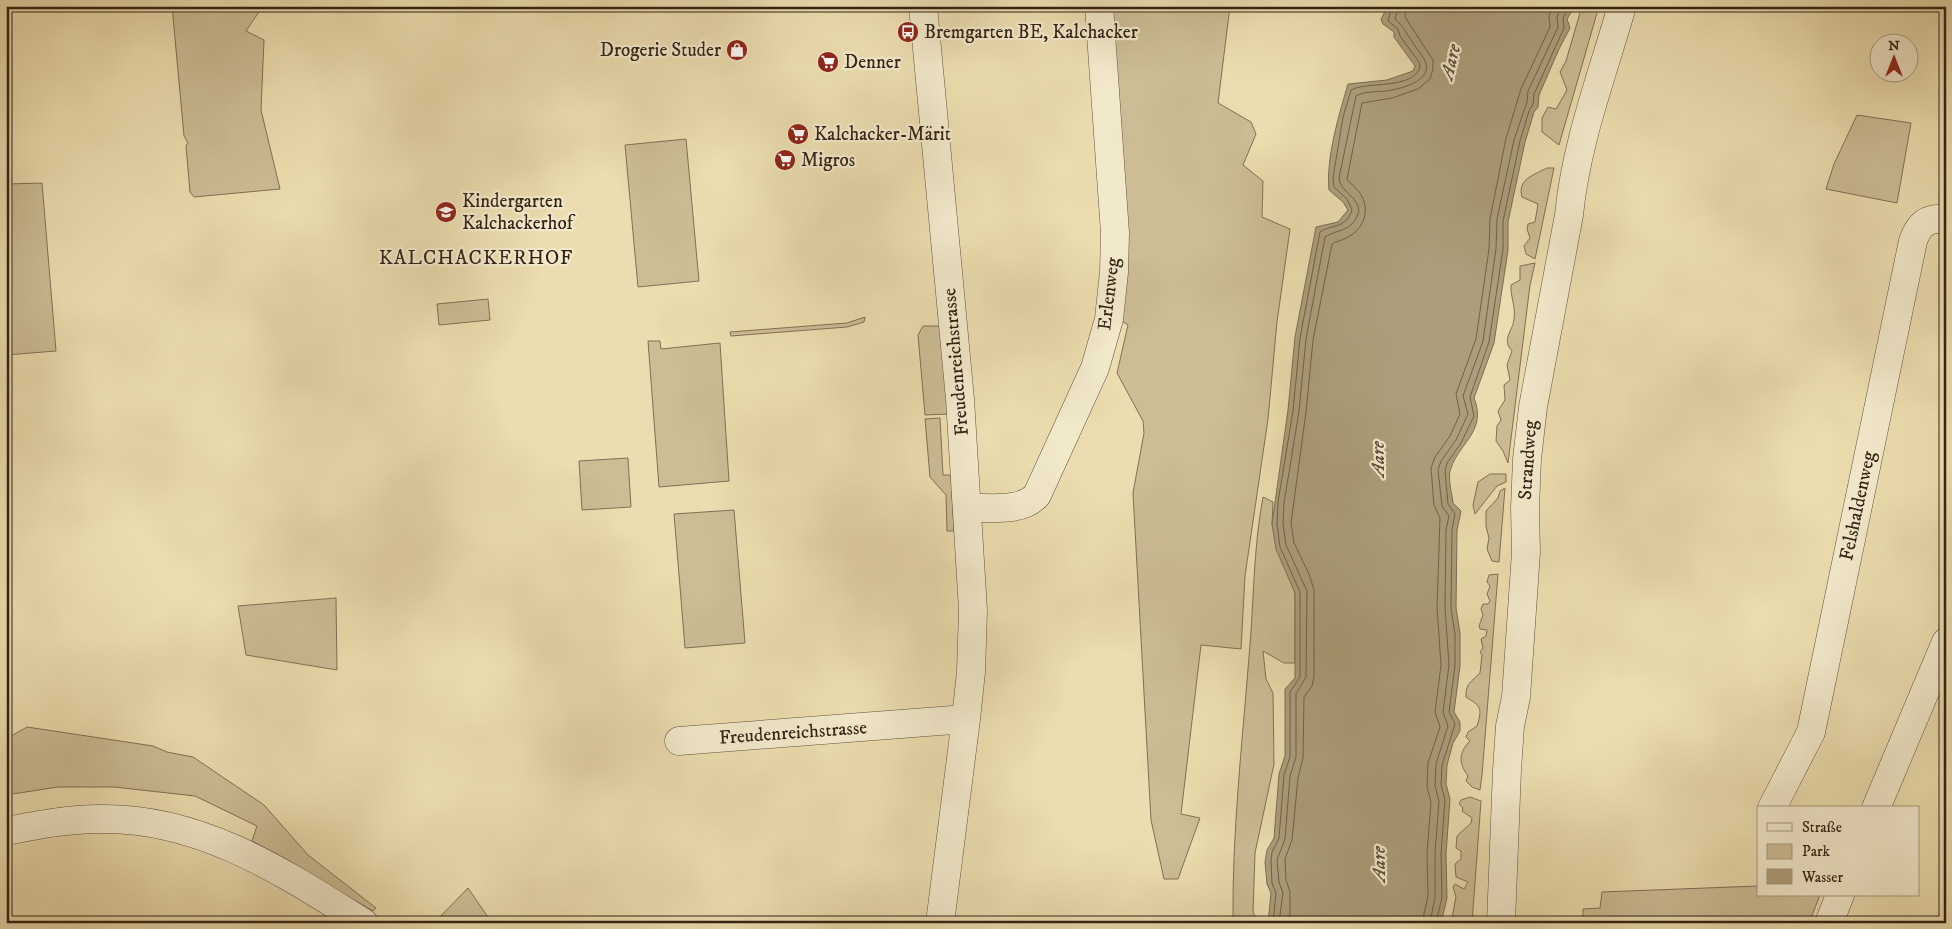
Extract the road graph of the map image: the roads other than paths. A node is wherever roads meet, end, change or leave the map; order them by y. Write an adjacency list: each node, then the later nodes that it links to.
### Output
1 (923, 6): 5 (street, Freudenreichstrasse)
2 (1099, 6): 5 (street, Erlenweg)
3 (1622, 6): 15 (street, Strandweg)
4 (1946, 219): 9 (street, Felshaldenweg)
5 (967, 508): 7 (street, Freudenreichstrasse)
6 (1946, 642): 10 (street)
7 (966, 719): 8 (street, Freudenreichstrasse); 14 (street, Freudenreichstrasse)
8 (679, 741)
9 (1773, 806)
10 (1877, 806)
11 (6, 831): 13 (street)
12 (1840, 896): 16 (street)
13 (364, 923)
14 (940, 923)
15 (1501, 923)
16 (1829, 923)

